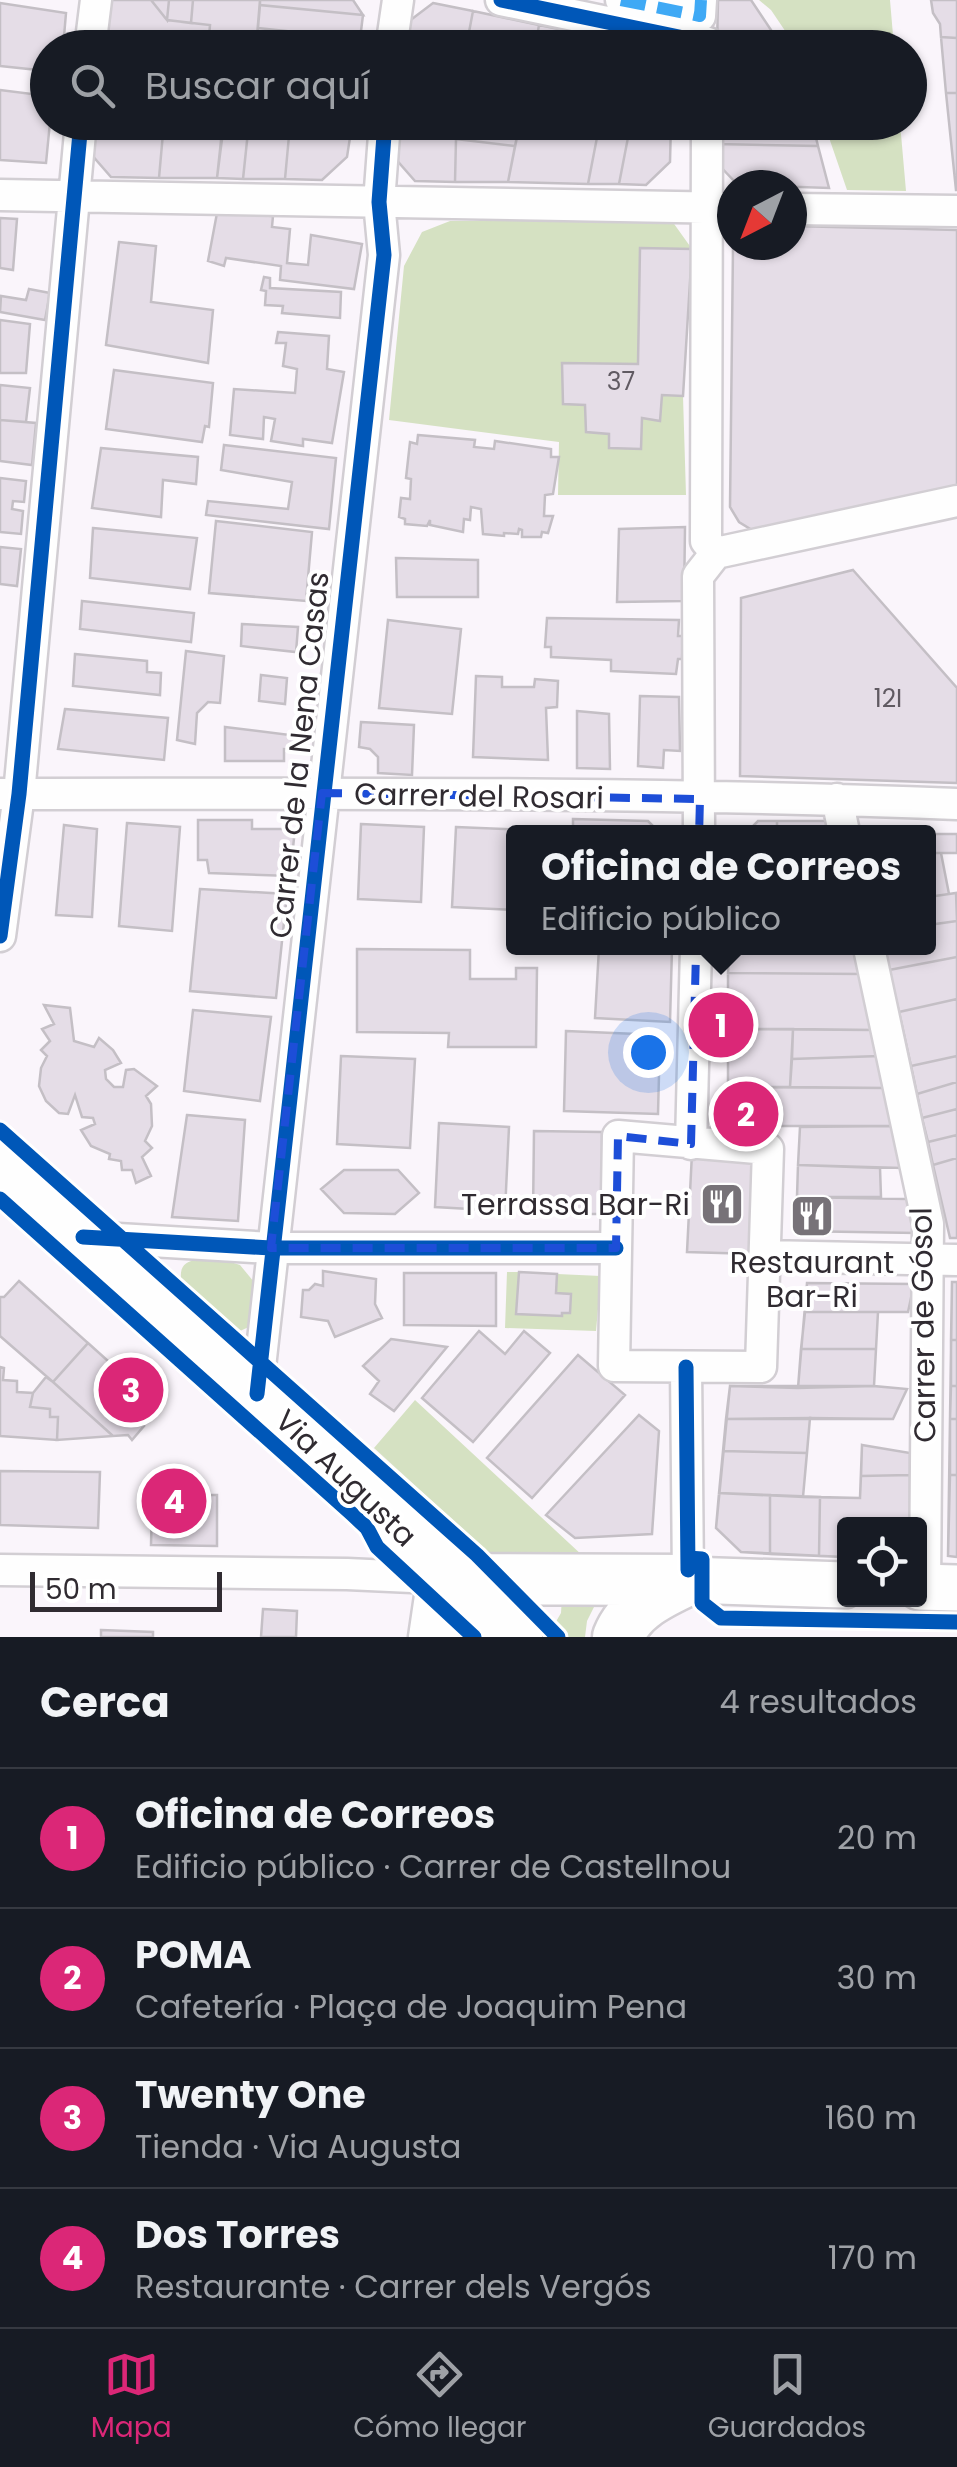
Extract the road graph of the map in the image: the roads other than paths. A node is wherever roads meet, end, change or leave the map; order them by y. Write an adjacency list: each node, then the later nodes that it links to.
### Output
1 (96, 0): 7 (street)
2 (398, 0): 8 (street)
3 (501, 0): 9 (street)
4 (621, 0): 5 (street)
5 (700, 0)
6 (709, 0): 10 (street)
7 (92, 30)
8 (394, 30)
9 (639, 30)
10 (708, 30)
11 (79, 140): 16 (street)
12 (383, 140): 17 (street, Carrer de la Nena Casas)
13 (710, 140): 14 (street)
14 (717, 188)
15 (0, 195): 16 (street)
16 (72, 196): 17 (street); 24 (street)
17 (379, 202): 18 (street); 25 (street, Carrer de la Nena Casas)
18 (717, 208)
19 (807, 209): 20 (street)
20 (957, 211)
21 (718, 260): 23 (street)
22 (957, 501): 23 (street)
23 (716, 553): 26 (street)
24 (10, 794): 25 (street, Carrer del Rosari); 31 (street)
25 (322, 794): 26 (street, Carrer del Rosari); 37 (street, Carrer de la Nena Casas)
26 (700, 799): 27 (street, Carrer del Rosari); 29 (street)
27 (837, 800): 28 (street, Carrer del Rosari); 30 (street)
28 (957, 804)
29 (699, 825)
30 (842, 825)
31 (0, 936)
32 (696, 955): 34 (street)
33 (870, 955): 41 (street, Carrer de Gósol)
34 (691, 1144): 38 (street); 39 (street)
35 (9, 1182): 36 (main road, Via Augusta)
36 (83, 1237): 37 (street); 43 (main road, Via Augusta)
37 (271, 1248): 38 (street); 43 (street, Carrer de la Nena Casas)
38 (616, 1248): 42 (street)
39 (764, 1256): 41 (street); 42 (street)
40 (957, 1260): 41 (street)
41 (925, 1261): 48 (street, Carrer de Gósol)
42 (686, 1367): 46 (street)
43 (257, 1394): 45 (main road, Via Augusta)
44 (0, 1570): 45 (street)
45 (455, 1579): 46 (main road); 49 (main road, Via Augusta); 50 (street)
46 (688, 1580): 47 (street); 51 (street); 52 (main road)
47 (837, 1584)
48 (934, 1587)
49 (515, 1635): 50 (street)
50 (424, 1636)
51 (597, 1637)
52 (618, 1637)

